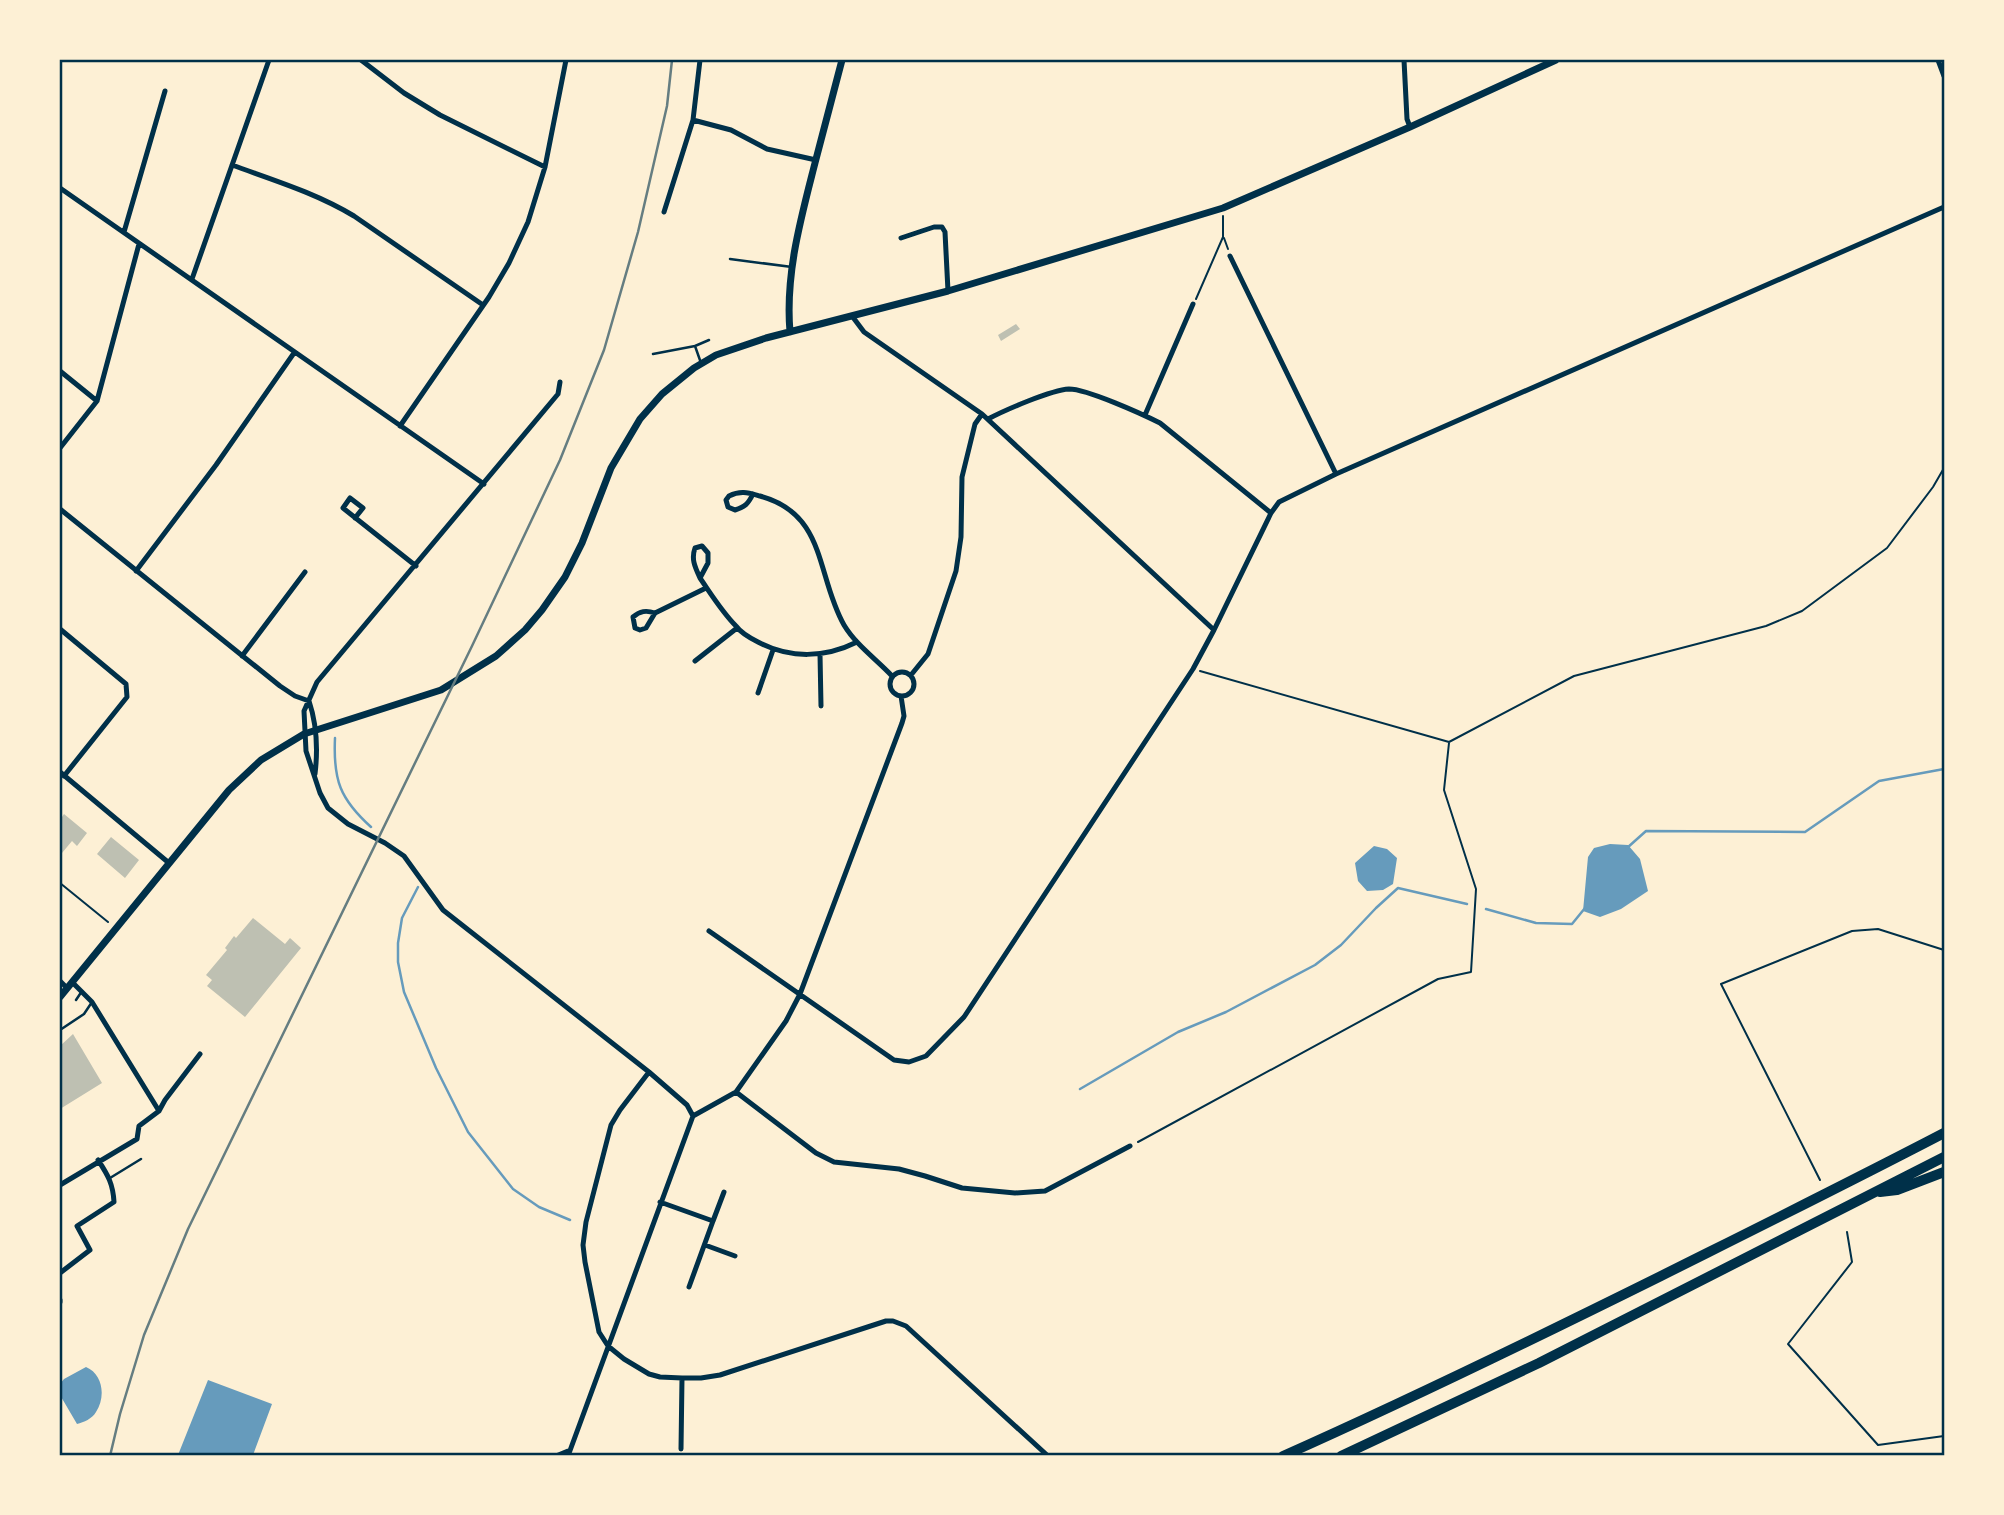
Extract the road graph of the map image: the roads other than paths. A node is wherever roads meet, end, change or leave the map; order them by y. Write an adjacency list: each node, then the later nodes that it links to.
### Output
1 (269, 60): 14 (street)
2 (361, 60): 15 (street)
3 (566, 60): 15 (street)
4 (700, 60): 11 (street)
5 (842, 60): 13 (street)
6 (1404, 60): 12 (street)
7 (1556, 60): 12 (street)
8 (1938, 60): 9 (street)
9 (1944, 76)
10 (165, 91): 19 (street)
11 (693, 120): 13 (street); 18 (street)
12 (1410, 127): 26 (street)
13 (816, 160): 24 (street)
14 (232, 165): 25 (street); 28 (street)
15 (545, 167): 28 (street)
16 (60, 188): 19 (street)
17 (1944, 207): 44 (street)
18 (664, 212)
19 (124, 232): 21 (street)
20 (901, 238): 26 (street)
21 (139, 244): 25 (street); 38 (street)
22 (1230, 256): 44 (street)
23 (730, 259): 24 (lane)
24 (792, 267): 30 (street)
25 (192, 279): 33 (street)
26 (948, 291): 29 (street)
27 (1193, 304): 40 (street)
28 (483, 305): 42 (street)
29 (852, 316): 30 (street); 39 (street)
30 (790, 332): 35 (street)
31 (709, 340): 32 (lane)
32 (695, 346): 34 (lane); 35 (lane)
33 (294, 353): 42 (street); 51 (street)
34 (653, 354)
35 (701, 363): 70 (street)
36 (60, 371): 38 (street)
37 (560, 382): 45 (street)
38 (97, 401): 43 (street)
39 (982, 414): 41 (street); 64 (street)
40 (1145, 415): 41 (street); 48 (street)
41 (988, 419): 58 (street)
42 (400, 426): 45 (street)
43 (60, 448)
44 (1336, 474): 48 (street)
45 (484, 484): 50 (street)
46 (752, 494): 46 (street); 59 (street)
47 (60, 509): 51 (street)
48 (1270, 513): 58 (street)
49 (355, 518): 50 (street)
50 (416, 566): 68 (street)
51 (136, 571): 62 (street)
52 (305, 572): 62 (street)
53 (700, 578): 53 (street); 54 (street)
54 (706, 588): 55 (street); 56 (street)
55 (655, 613)
56 (737, 628): 60 (street); 63 (street)
57 (60, 629): 72 (street)
58 (1214, 629): 79 (street)
59 (857, 642): 61 (street); 65 (street)
60 (774, 650): 61 (street); 66 (street)
61 (820, 654): 69 (street)
62 (242, 656): 68 (street)
63 (695, 661)
64 (911, 675): 65 (street); 67 (street)
65 (892, 676): 67 (street)
66 (758, 693)
67 (901, 696): 79 (street)
68 (309, 701): 70 (street); 71 (street)
69 (821, 706)
70 (316, 730): 71 (street); 73 (street)
71 (304, 734): 73 (street); 74 (street)
72 (62, 774): 74 (street)
73 (314, 775): 85 (street)
74 (169, 863): 77 (street)
75 (709, 932): 79 (street)
76 (60, 981): 77 (street)
77 (70, 985): 78 (street); 80 (street)
78 (82, 991): 81 (lane); 82 (street)
79 (800, 994): 86 (street)
80 (60, 998)
81 (76, 1000)
82 (92, 1002): 83 (lane); 87 (street)
83 (60, 1030)
84 (200, 1054): 87 (street)
85 (649, 1072): 88 (street); 105 (street)
86 (736, 1092): 88 (street); 90 (street)
87 (159, 1111): 93 (street)
88 (693, 1116): 99 (street)
89 (1944, 1133): 111 (highway)
90 (1130, 1146)
91 (1944, 1157): 98 (highway)
92 (141, 1158): 95 (lane)
93 (98, 1160): 95 (street); 96 (street)
94 (1944, 1172): 98 (highway)
95 (110, 1178): 103 (street)
96 (60, 1185)
97 (724, 1192): 100 (street)
98 (1873, 1192): 112 (highway)
99 (660, 1202): 100 (street); 105 (street)
100 (713, 1221): 101 (street)
101 (705, 1244): 102 (street); 104 (street)
102 (735, 1256)
103 (60, 1273)
104 (689, 1287)
105 (608, 1346): 106 (street); 108 (street)
106 (682, 1378): 107 (street); 110 (street)
107 (681, 1449)
108 (568, 1453): 109 (street)
109 (556, 1455)
110 (1048, 1455)
111 (1283, 1455)
112 (1341, 1455)

